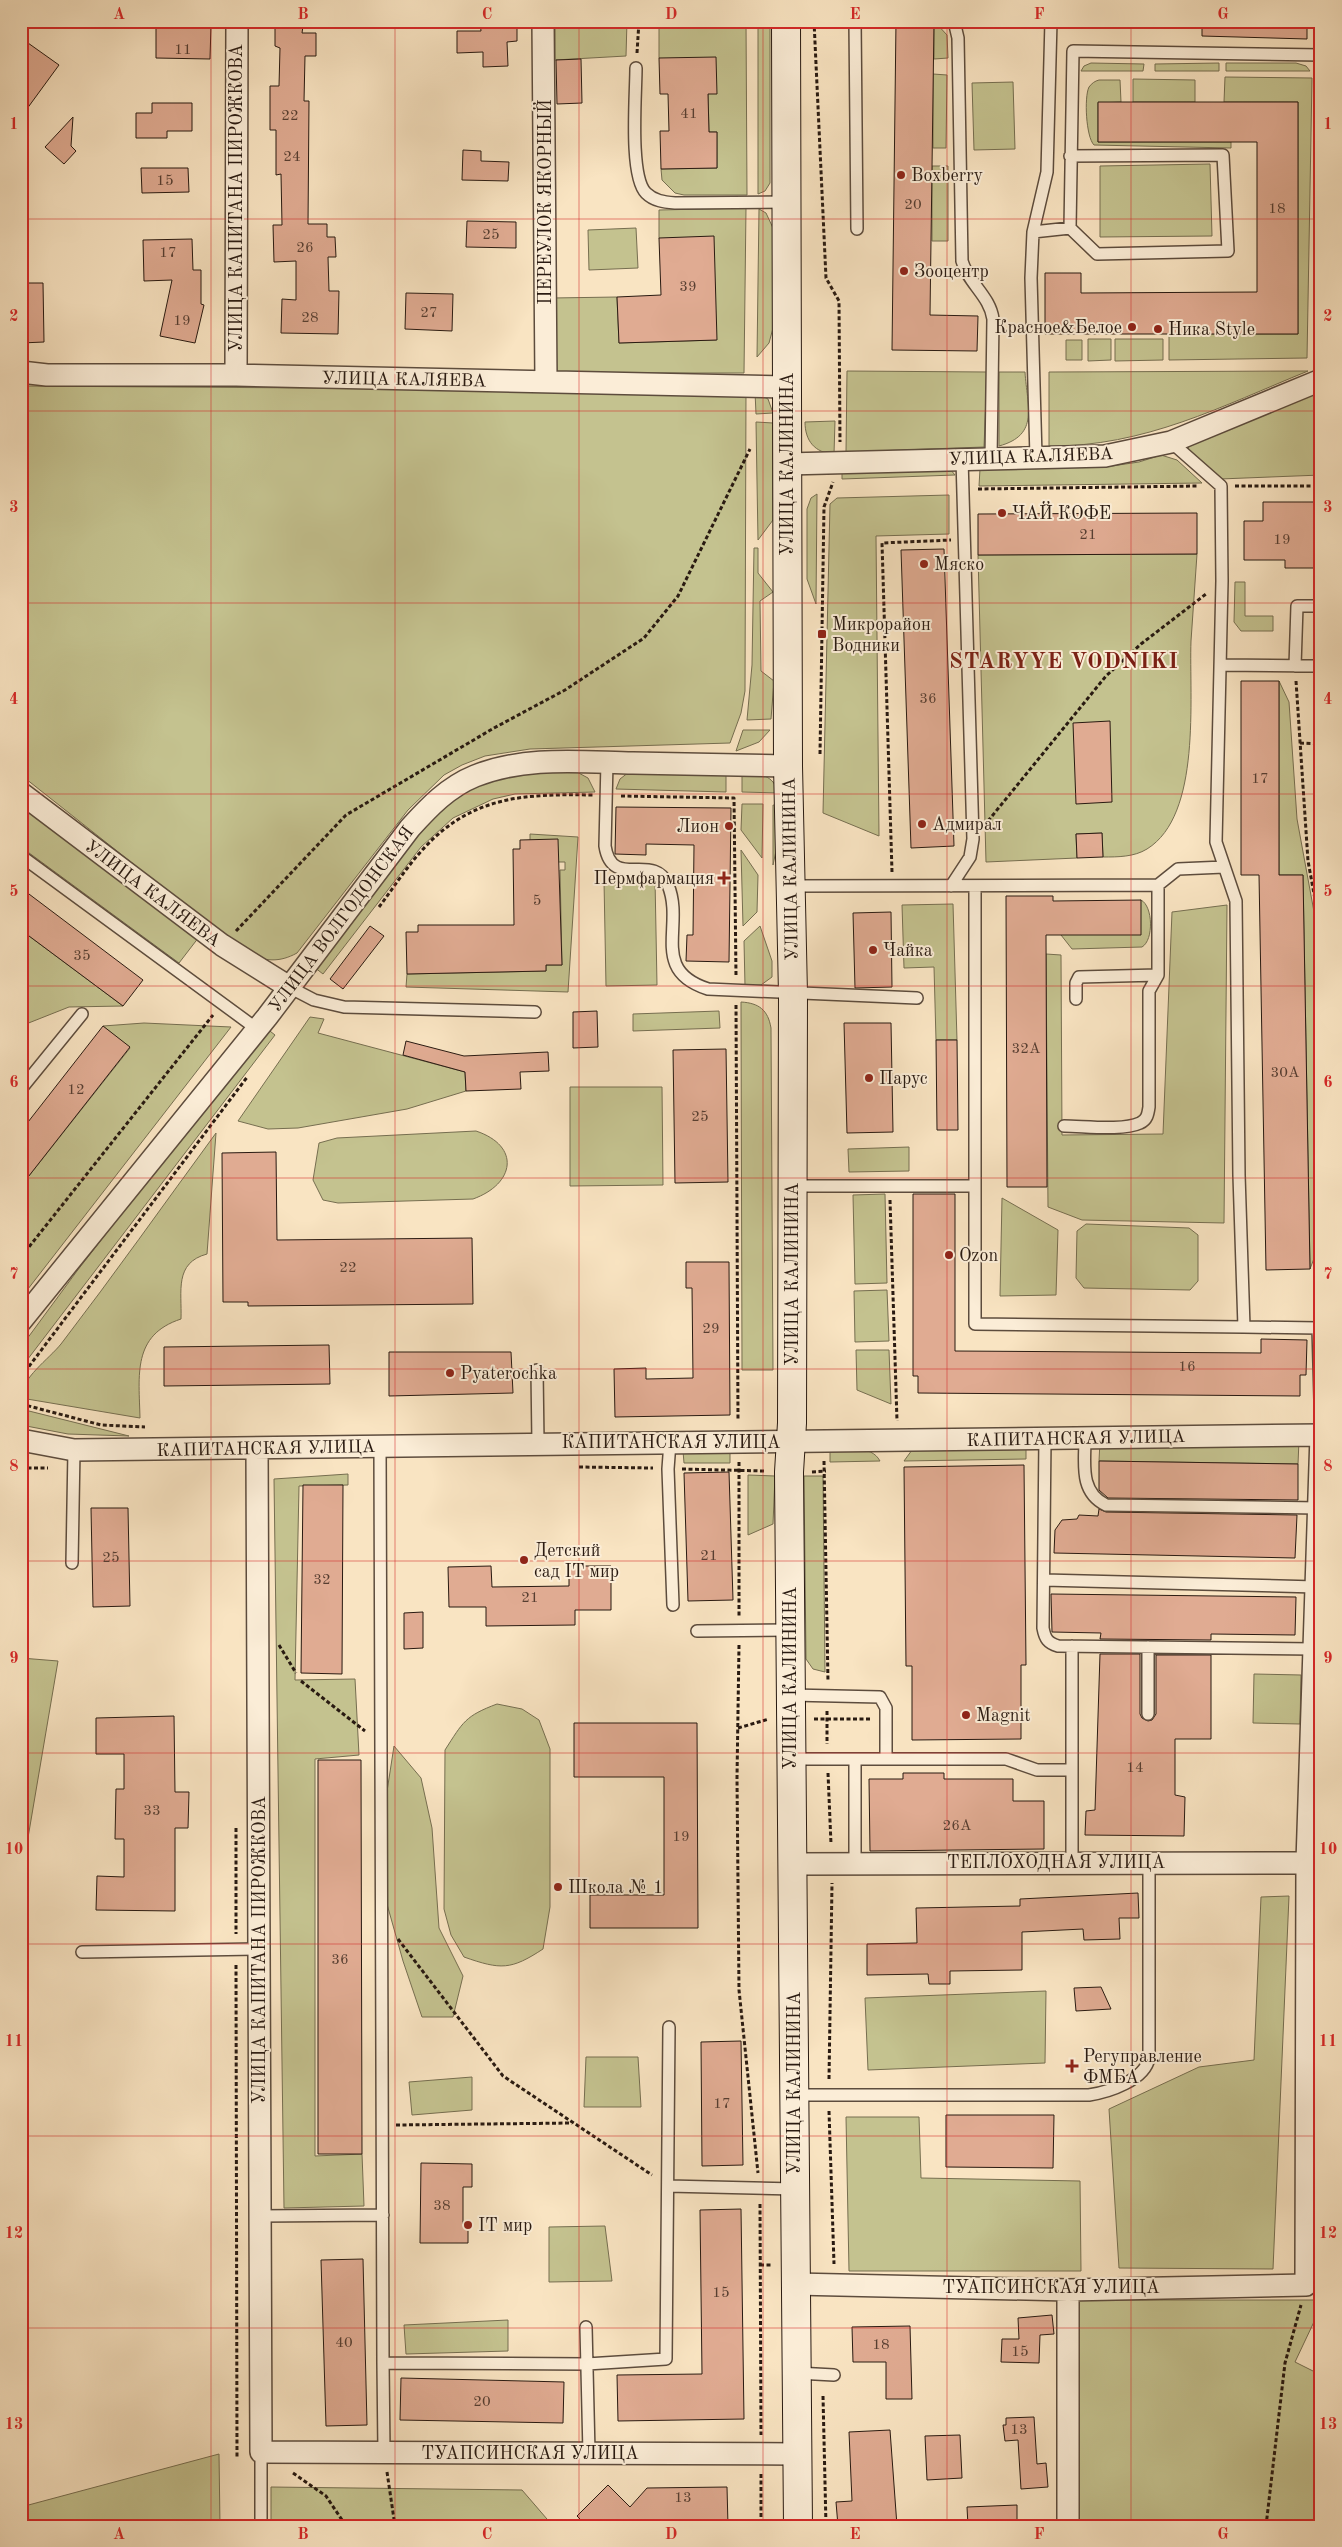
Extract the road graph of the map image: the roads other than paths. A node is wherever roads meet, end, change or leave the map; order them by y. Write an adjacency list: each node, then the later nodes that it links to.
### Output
1 (236, 21): 15 (street, УЛИЦА КАПИТАНА ПИРОЖКОВА)
2 (543, 21): 17 (street, ПЕРЕУЛОК ЯКОРНЫЙ)
3 (786, 21): 10 (main road, УЛИЦА КАЛИНИНА)
4 (854, 21): 12 (lane)
5 (954, 21): 22 (lane)
6 (1051, 21): 13 (lane)
7 (1321, 55): 9 (lane)
8 (636, 68): 10 (lane)
9 (1070, 156): 11 (lane); 11 (lane)
10 (787, 202): 18 (main road, УЛИЦА КАЛИНИНА)
11 (1070, 228): 13 (lane)
12 (857, 229)
13 (1033, 232): 20 (lane)
14 (21, 372): 15 (street, УЛИЦА КАЛЯЕВА)
15 (236, 375): 17 (street, УЛИЦА КАЛЯЕВА)
16 (1321, 380): 19 (street, УЛИЦА КАЛЯЕВА)
17 (546, 382): 18 (street, УЛИЦА КАЛЯЕВА)
18 (787, 387): 23 (main road, УЛИЦА КАЛИНИНА)
19 (1170, 442): 20 (street, УЛИЦА КАЛЯЕВА); 25 (lane)
20 (1036, 457): 22 (street, УЛИЦА КАЛЯЕВА)
21 (962, 459): 22 (street, УЛИЦА КАЛЯЕВА); 23 (street, УЛИЦА КАЛЯЕВА); 35 (lane)
22 (991, 459)
23 (787, 464): 29 (main road, УЛИЦА КАЛИНИНА)
24 (1321, 606): 26 (lane)
25 (1220, 665): 26 (lane); 32 (lane)
26 (1295, 666): 27 (lane)
27 (1321, 666)
28 (607, 762): 29 (street, УЛИЦА ВОЛГОДОНСКАЯ); 38 (street, УЛИЦА ВОЛГОДОНСКАЯ); 39 (lane)
29 (788, 766): 34 (main road, УЛИЦА КАЛИНИНА)
30 (21, 793): 38 (street, УЛИЦА КАЛЯЕВА)
31 (21, 856): 44 (lane)
32 (1224, 867): 33 (lane); 50 (lane)
33 (1158, 885): 36 (lane); 37 (lane)
34 (791, 886): 35 (lane); 39 (main road, УЛИЦА КАЛИНИНА)
35 (951, 886): 36 (lane)
36 (975, 886): 48 (lane)
37 (1158, 975): 41 (lane); 46 (lane)
38 (289, 987): 42 (lane); 44 (street, УЛИЦА ВОЛГОДОНСКАЯ)
39 (793, 994): 40 (lane); 47 (main road, УЛИЦА КАЛИНИНА)
40 (917, 998)
41 (1076, 999)
42 (535, 1012)
43 (82, 1014): 45 (lane)
44 (257, 1029): 49 (street, УЛИЦА ВОЛГОДОНСКАЯ)
45 (21, 1090)
46 (1064, 1126)
47 (792, 1186): 48 (lane); 58 (main road, УЛИЦА КАЛИНИНА)
48 (975, 1186): 50 (lane)
49 (21, 1321)
50 (1244, 1327): 51 (lane)
51 (1319, 1328): 53 (lane)
52 (536, 1370): 59 (lane)
53 (1321, 1435): 55 (street, КАПИТАНСКАЯ УЛИЦА); 63 (street)
54 (1045, 1438): 55 (street, КАПИТАНСКАЯ УЛИЦА); 58 (street, КАПИТАНСКАЯ УЛИЦА); 65 (lane)
55 (1085, 1438): 63 (lane)
56 (21, 1440): 62 (street, КАПИТАНСКАЯ УЛИЦА)
57 (670, 1442): 58 (street, КАПИТАНСКАЯ УЛИЦА); 59 (street, КАПИТАНСКАЯ УЛИЦА); 67 (lane)
58 (792, 1442): 68 (main road, УЛИЦА КАЛИНИНА)
59 (538, 1444): 60 (street, КАПИТАНСКАЯ УЛИЦА)
60 (380, 1446): 61 (street, КАПИТАНСКАЯ УЛИЦА); 92 (lane)
61 (257, 1448): 62 (street, КАПИТАНСКАЯ УЛИЦА); 84 (street, УЛИЦА КАПИТАНА ПИРОЖКОВА)
62 (74, 1450): 64 (lane)
63 (1318, 1508): 66 (street)
64 (72, 1563)
65 (1044, 1580): 66 (lane); 70 (lane)
66 (1316, 1587): 72 (street)
67 (673, 1605)
68 (790, 1630): 69 (lane); 73 (main road, УЛИЦА КАЛИНИНА)
69 (697, 1631)
70 (1072, 1646): 71 (lane); 78 (lane)
71 (1148, 1647): 72 (lane); 74 (lane)
72 (1314, 1648): 82 (street)
73 (790, 1695): 75 (main road, УЛИЦА КАЛИНИНА); 77 (lane)
74 (1148, 1714)
75 (791, 1759): 76 (lane); 83 (main road, УЛИЦА КАЛИНИНА)
76 (855, 1759): 77 (lane); 79 (lane)
77 (886, 1759): 78 (lane)
78 (1072, 1770): 80 (lane)
79 (855, 1862): 80 (street, ТЕПЛОХОДНАЯ УЛИЦА); 83 (street, ТЕПЛОХОДНАЯ УЛИЦА)
80 (1072, 1862): 81 (street, ТЕПЛОХОДНАЯ УЛИЦА)
81 (1149, 1862): 82 (street, ТЕПЛОХОДНАЯ УЛИЦА); 88 (lane)
82 (1314, 1863): 87 (street)
83 (792, 1864): 88 (main road, УЛИЦА КАЛИНИНА)
84 (259, 1949): 85 (lane); 93 (street, УЛИЦА КАПИТАНА ПИРОЖКОВА)
85 (82, 1952)
86 (669, 2027): 89 (lane)
87 (1314, 2054): 91 (street)
88 (794, 2095): 90 (main road, УЛИЦА КАЛИНИНА)
89 (668, 2186): 90 (lane); 98 (lane)
90 (795, 2189): 94 (main road, УЛИЦА КАЛИНИНА)
91 (1313, 2196): 95 (street, ТУАПСИНСКАЯ УЛИЦА)
92 (383, 2215): 93 (lane); 97 (lane)
93 (260, 2216): 101 (street, УЛИЦА КАПИТАНА ПИРОЖКОВА)
94 (795, 2284): 95 (street, ТУАПСИНСКАЯ УЛИЦА); 99 (main road, УЛИЦА КАЛИНИНА)
95 (1068, 2290): 107 (street)
96 (586, 2327): 98 (lane)
97 (383, 2364): 98 (lane); 102 (lane)
98 (587, 2364): 103 (lane)
99 (810, 2373): 100 (lane); 104 (main road, УЛИЦА КАЛИНИНА)
100 (834, 2375)
101 (261, 2452): 102 (street, ТУАПСИНСКАЯ УЛИЦА); 105 (lane)
102 (384, 2452): 103 (street, ТУАПСИНСКАЯ УЛИЦА)
103 (589, 2453): 104 (street, ТУАПСИНСКАЯ УЛИЦА)
104 (798, 2454): 106 (main road, УЛИЦА КАЛИНИНА)
105 (261, 2526)
106 (798, 2526)
107 (1068, 2526)

